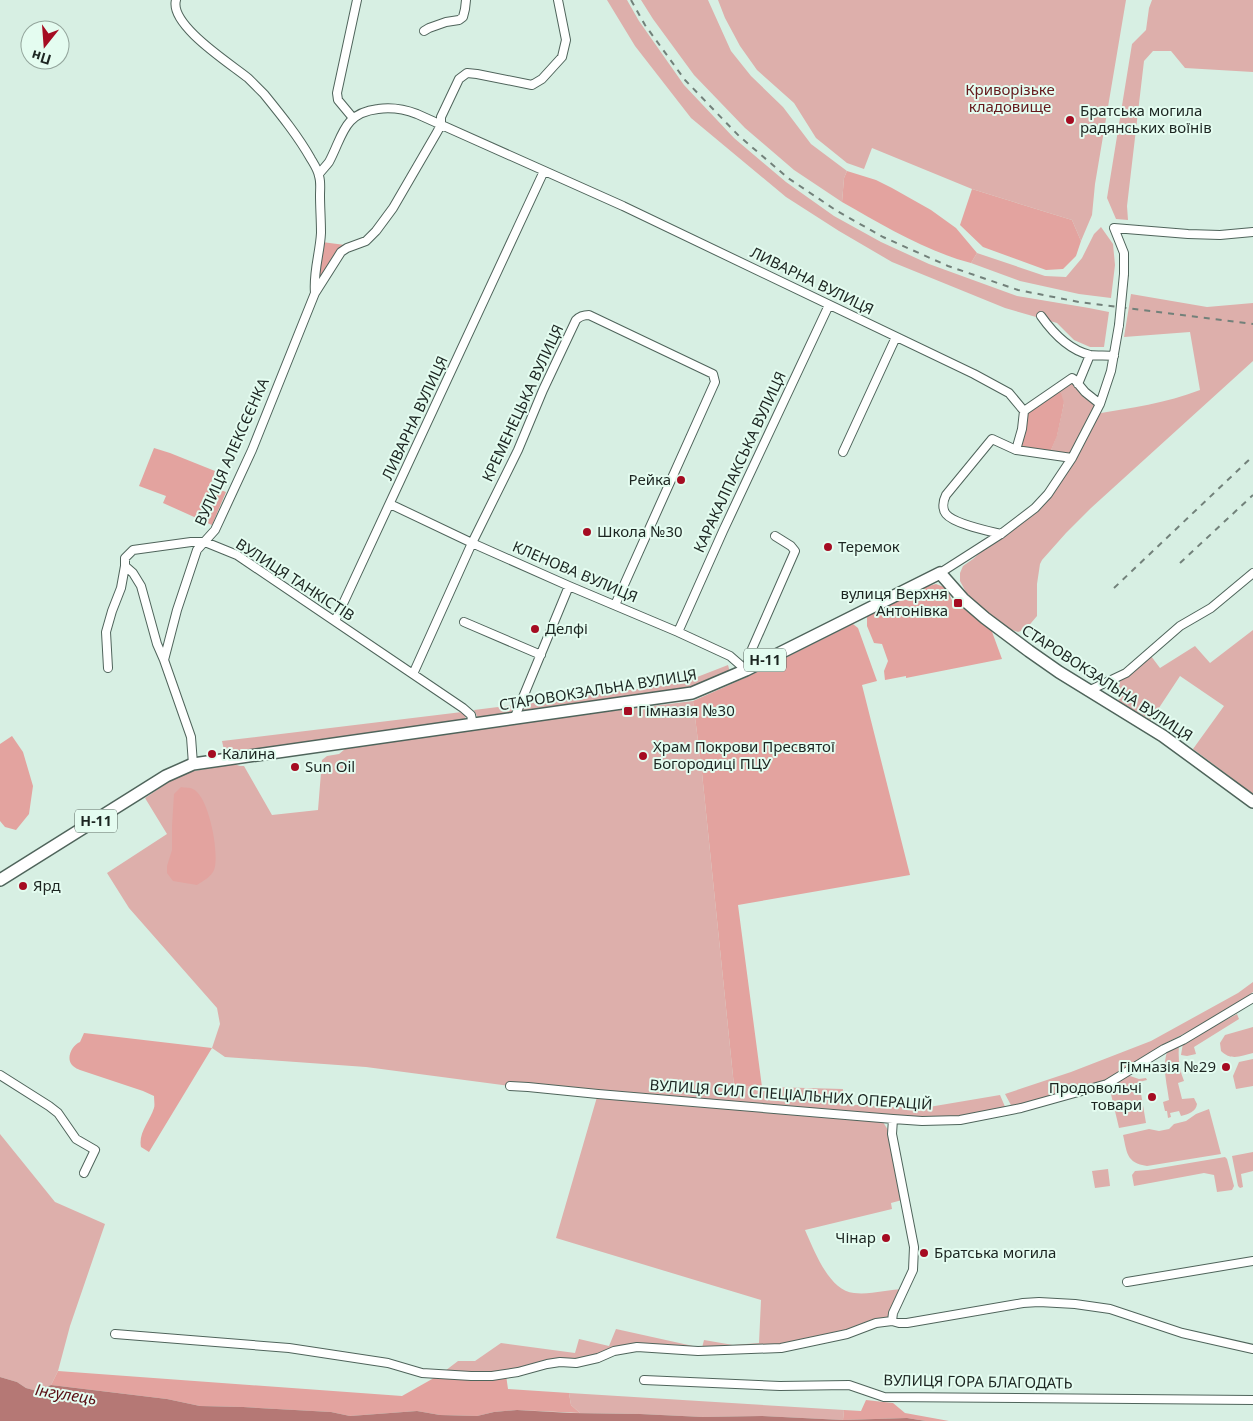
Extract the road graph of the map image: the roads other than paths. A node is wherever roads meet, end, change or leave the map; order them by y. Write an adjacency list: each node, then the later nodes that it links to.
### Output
1 (176, 0): 9 (street)
2 (357, 0): 6 (street)
3 (466, 0): 5 (street)
4 (558, 0): 7 (street)
5 (424, 31)
6 (353, 118): 7 (street, ЛИВАРНА ВУЛИЦЯ); 9 (street)
7 (441, 125): 8 (street, ЛИВАРНА ВУЛИЦЯ); 11 (street)
8 (544, 171): 12 (street, ЛИВАРНА ВУЛИЦЯ); 23 (street, ЛИВАРНА ВУЛИЦЯ)
9 (319, 174): 11 (street, ВУЛИЦЯ АЛЕКСЄЄНКА)
10 (1253, 232): 16 (street, bridge)
11 (315, 293): 26 (street, ВУЛИЦЯ АЛЕКСЄЄНКА)
12 (829, 304): 14 (street, ЛИВАРНА ВУЛИЦЯ); 35 (street, КАРАКАЛПАКСЬКА ВУЛИЦЯ)
13 (1041, 316): 15 (street)
14 (896, 337): 19 (street, ЛИВАРНА ВУЛИЦЯ); 21 (street)
15 (1090, 355): 16 (street); 17 (street)
16 (1114, 356): 18 (street)
17 (1078, 384): 18 (street); 19 (street)
18 (1100, 404): 22 (street)
19 (1024, 411): 20 (street)
20 (1016, 450): 22 (street); 24 (street)
21 (843, 452)
22 (1072, 458): 24 (street)
23 (390, 504): 27 (street, КЛЕНОВА ВУЛИЦЯ); 33 (street, ЛИВАРНА ВУЛИЦЯ)
24 (1002, 534): 29 (street)
25 (775, 536): 39 (street)
26 (205, 542): 28 (street, ВУЛИЦЯ ТАНКІСТІВ); 33 (street, ВУЛИЦЯ ТАНКІСТІВ); 37 (street, ВУЛИЦЯ АЛЕКСЄЄНКА)
27 (472, 543): 31 (street, КЛЕНОВА ВУЛИЦЯ); 32 (street, КРЕМЕНЕЦЬКА ВУЛИЦЯ); 40 (street, КРЕМЕНЕЦЬКА ВУЛИЦЯ)
28 (125, 566): 37 (street); 38 (street)
29 (940, 573): 39 (main road, СТАРОВОКЗАЛЬНА ВУЛИЦЯ / Н-11); 41 (main road, СТАРОВОКЗАЛЬНА ВУЛИЦЯ)
30 (1253, 573): 41 (street)
31 (570, 586): 32 (street, КЛЕНОВА ВУЛИЦЯ); 36 (street)
32 (615, 605): 35 (street, КЛЕНОВА ВУЛИЦЯ)
33 (335, 622): 40 (street, ВУЛИЦЯ ТАНКІСТІВ)
34 (464, 622): 36 (street)
35 (678, 632): 39 (street, КЛЕНОВА ВУЛИЦЯ)
36 (541, 654): 42 (street)
37 (164, 660): 44 (street)
38 (108, 668)
39 (746, 670): 42 (main road, СТАРОВОКЗАЛЬНА ВУЛИЦЯ / Н-11)
40 (413, 674): 43 (street, ВУЛИЦЯ ТАНКІСТІВ)
41 (1088, 691): 45 (main road, СТАРОВОКЗАЛЬНА ВУЛИЦЯ)
42 (514, 719): 43 (main road, СТАРОВОКЗАЛЬНА ВУЛИЦЯ / Н-11)
43 (473, 725): 44 (main road, СТАРОВОКЗАЛЬНА ВУЛИЦЯ / Н-11)
44 (193, 764): 46 (main road, СТАРОВОКЗАЛЬНА ВУЛИЦЯ / Н-11)
45 (1253, 802)
46 (0, 880)
47 (1253, 998): 50 (street, ВУЛИЦЯ СИЛ СПЕЦІАЛЬНИХ ОПЕРАЦІЙ)
48 (0, 1075): 51 (street)
49 (510, 1086): 50 (street, ВУЛИЦЯ СИЛ СПЕЦІАЛЬНИХ ОПЕРАЦІЙ)
50 (893, 1119): 54 (street)
51 (84, 1173)
52 (1253, 1261): 53 (street)
53 (1127, 1282)
54 (892, 1321): 55 (street); 56 (street)
55 (115, 1334)
56 (1253, 1349)
57 (644, 1380): 58 (street, ВУЛИЦЯ ГОРА БЛАГОДАТЬ)
58 (1253, 1400)

